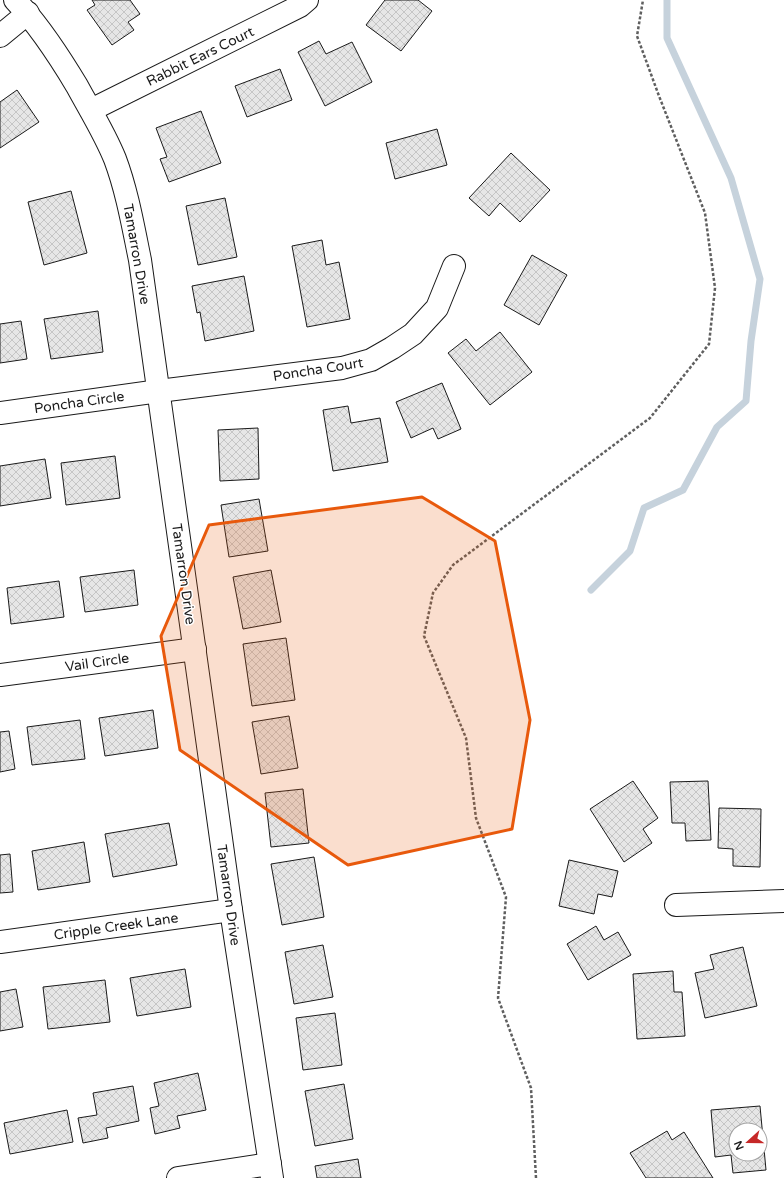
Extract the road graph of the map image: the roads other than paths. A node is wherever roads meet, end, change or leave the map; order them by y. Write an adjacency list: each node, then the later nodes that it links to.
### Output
1 (307, 0): 4 (street, Rabbit Ears Court)
2 (21, 6): 3 (street); 4 (street, Tamarron Drive)
3 (0, 36)
4 (91, 110): 6 (street, Tamarron Drive)
5 (454, 266): 6 (street, Poncha Court)
6 (159, 391): 7 (street, Poncha Circle); 8 (street, Tamarron Drive)
7 (0, 413)
8 (195, 649): 9 (street, Vail Circle); 12 (street, Tamarron Drive)
9 (0, 676)
10 (784, 901): 11 (street)
11 (676, 905)
12 (231, 910): 13 (street, Cripple Creek Lane); 14 (street, Tamarron Drive)
13 (0, 942)
14 (271, 1171): 15 (street)
15 (178, 1178)

